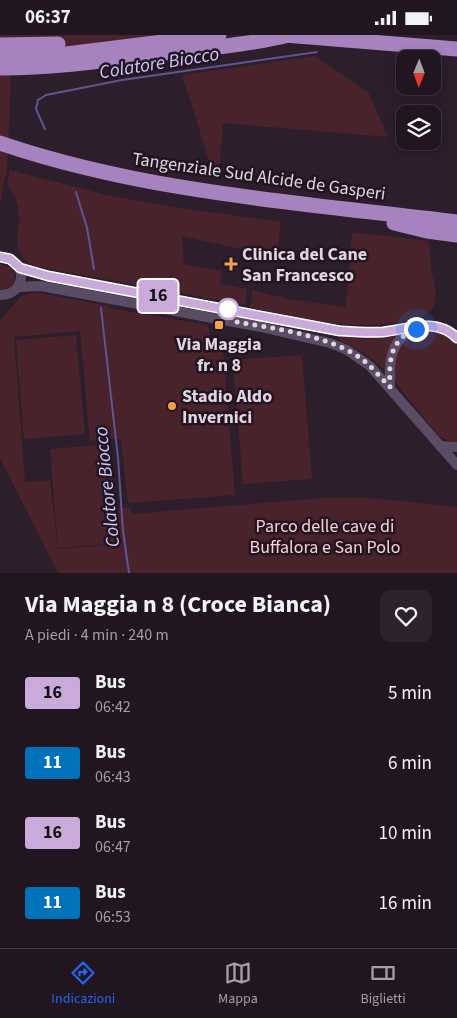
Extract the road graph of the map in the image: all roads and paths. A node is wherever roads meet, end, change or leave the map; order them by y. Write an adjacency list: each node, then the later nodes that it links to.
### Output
1 (55, 35): 6 (highway)
2 (133, 35): 6 (highway)
3 (219, 35): 8 (highway)
4 (288, 35): 7 (highway); 9 (highway)
5 (0, 45): 6 (highway)
6 (24, 45)
7 (457, 49)
8 (0, 57)
9 (0, 68)
10 (0, 143): 14 (highway, Tangenziale Sud Alcide de Gasperi)
11 (0, 152): 14 (highway, Tangenziale Sud Alcide de Gasperi)
12 (457, 216): 14 (highway)
13 (457, 222): 14 (highway, Tangenziale Sud Alcide de Gasperi)
14 (431, 225): 15 (highway, Tangenziale Sud Alcide de Gasperi); 16 (highway)
15 (457, 230)
16 (457, 235)
17 (0, 257): 18 (street)
18 (20, 268): 19 (street); 21 (street)
19 (18, 287): 20 (street); 23 (street)
20 (0, 295)
21 (425, 325): 22 (street); 23 (street)
22 (457, 338)
23 (390, 387): 24 (street)
24 (440, 446): 25 (street); 26 (street)
25 (457, 447)
26 (457, 465)

